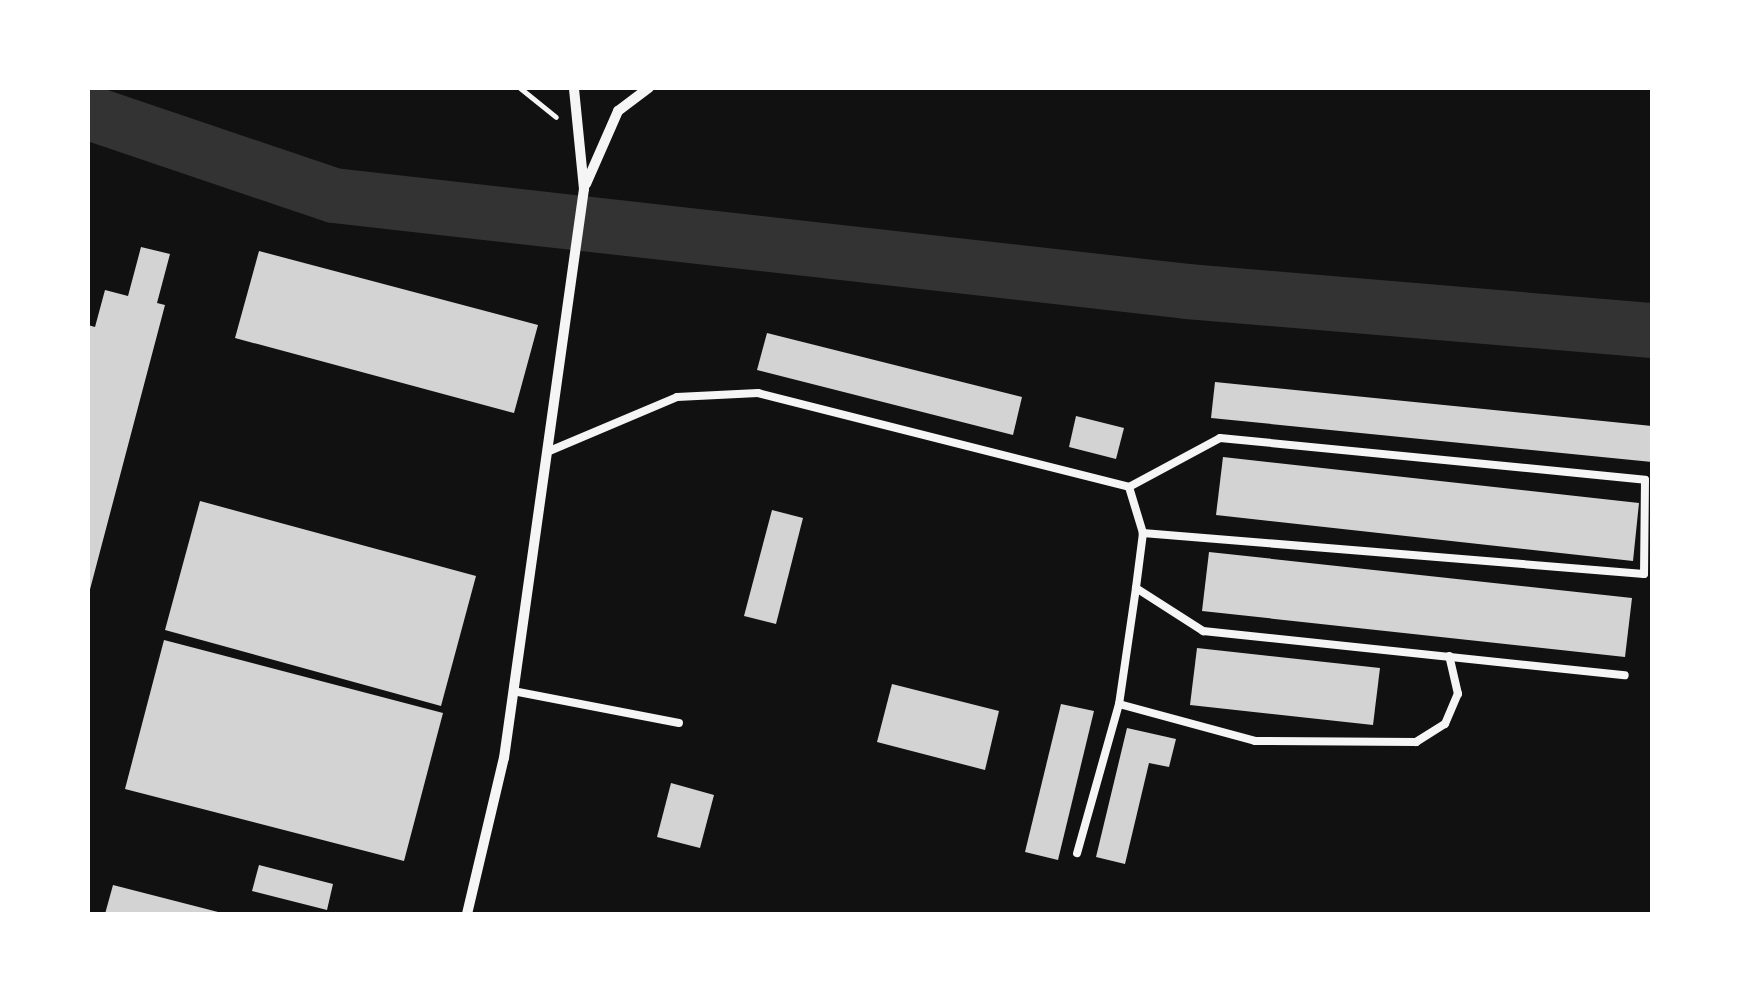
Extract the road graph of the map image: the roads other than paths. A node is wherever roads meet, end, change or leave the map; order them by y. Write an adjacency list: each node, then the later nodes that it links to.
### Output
1 (574, 88): 3 (street)
2 (650, 88): 3 (street)
3 (584, 189): 4 (street)
4 (547, 452): 5 (lane); 10 (street)
5 (1130, 487): 6 (lane); 6 (lane)
6 (1144, 533): 7 (lane)
7 (1136, 588): 8 (lane); 11 (lane)
8 (1449, 656): 9 (lane); 11 (lane)
9 (1625, 675)
10 (513, 691): 12 (lane); 14 (street)
11 (1118, 704): 13 (lane)
12 (679, 722)
13 (1077, 853)
14 (467, 914)

